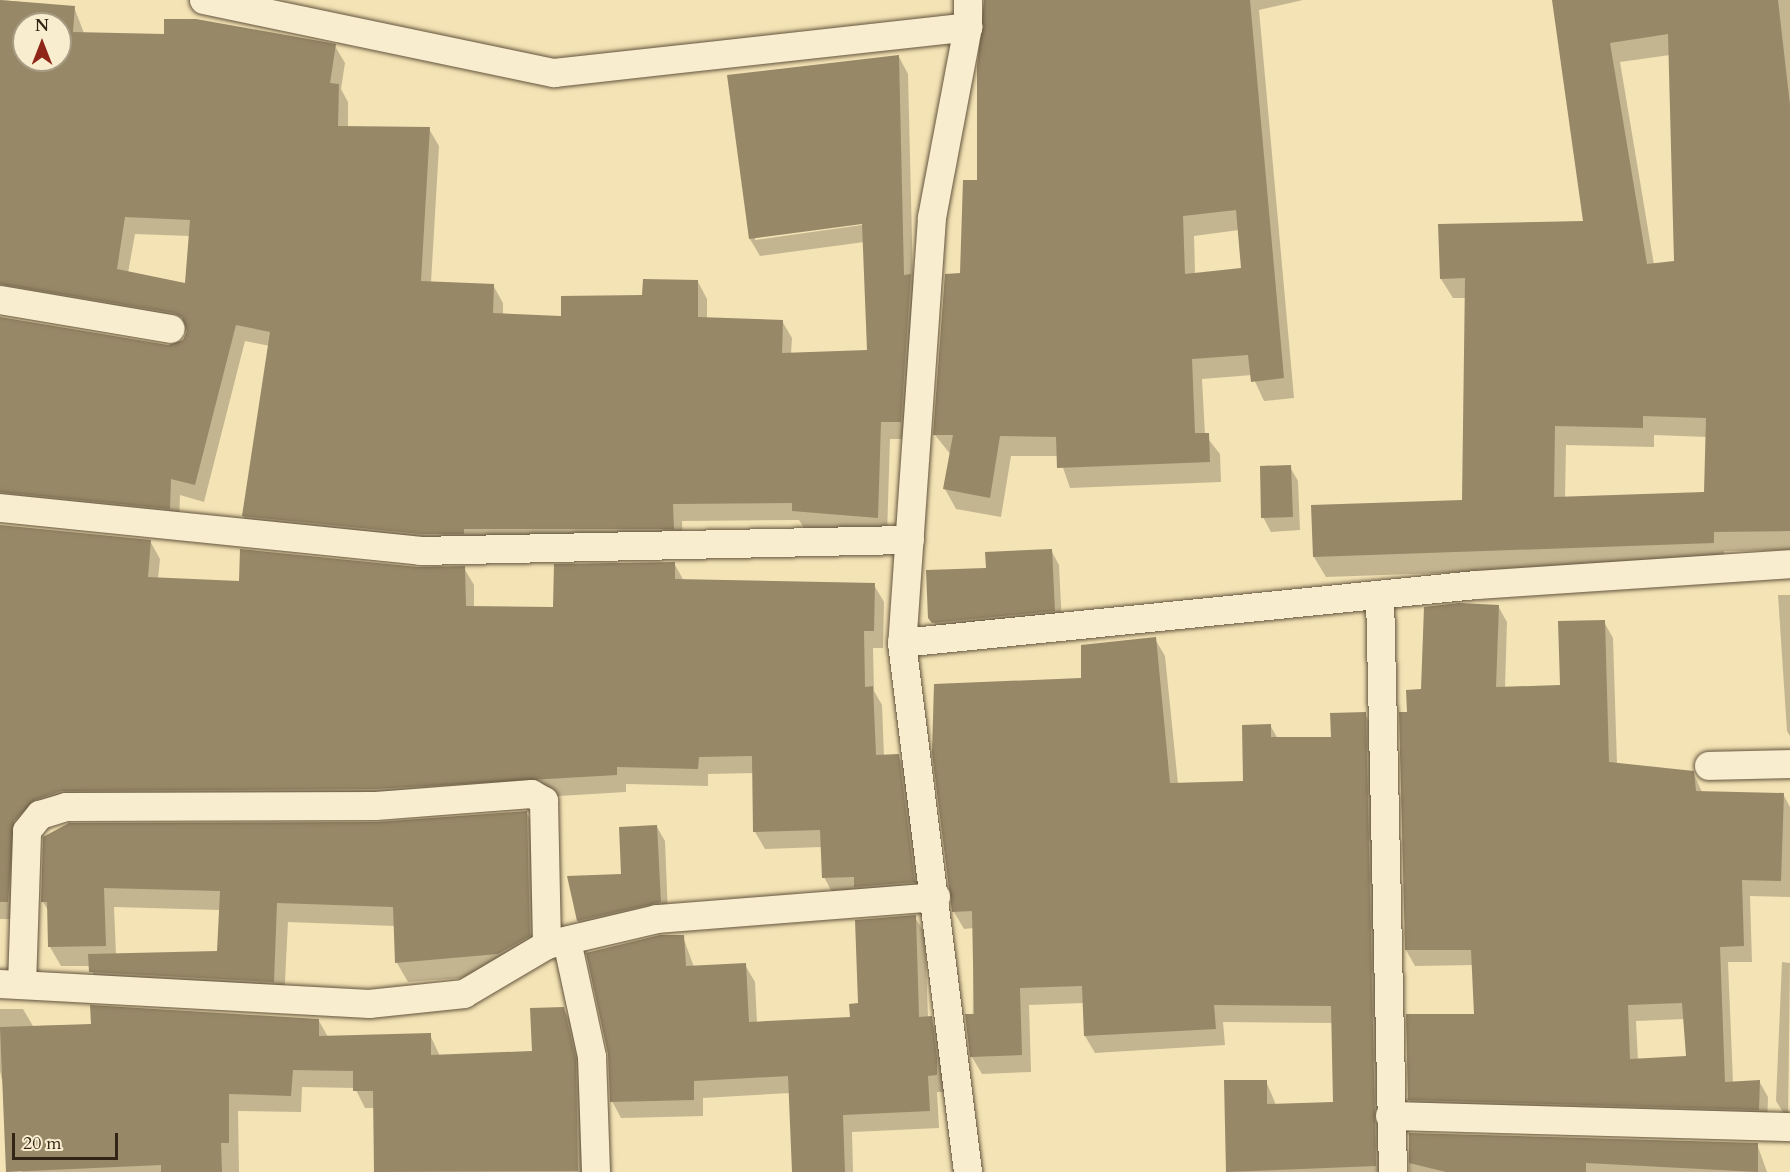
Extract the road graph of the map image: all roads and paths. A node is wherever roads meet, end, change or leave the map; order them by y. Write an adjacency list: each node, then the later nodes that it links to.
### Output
1 (204, 0): 2 (street)
2 (305, 10): 3 (street)
3 (968, 14): 7 (street)
4 (0, 300): 5 (street)
5 (171, 329)
6 (0, 508): 7 (street)
7 (910, 540): 10 (street)
8 (1790, 564): 9 (street)
9 (1380, 595): 10 (street); 16 (street)
10 (902, 643): 13 (street)
11 (1790, 764): 12 (street)
12 (1709, 766)
13 (936, 897): 14 (street); 19 (street)
14 (557, 943): 15 (street); 15 (street); 18 (street)
15 (11, 984)
16 (1390, 1116): 17 (street); 20 (street)
17 (1790, 1127)
18 (596, 1172)
19 (968, 1172)
20 (1393, 1172)

